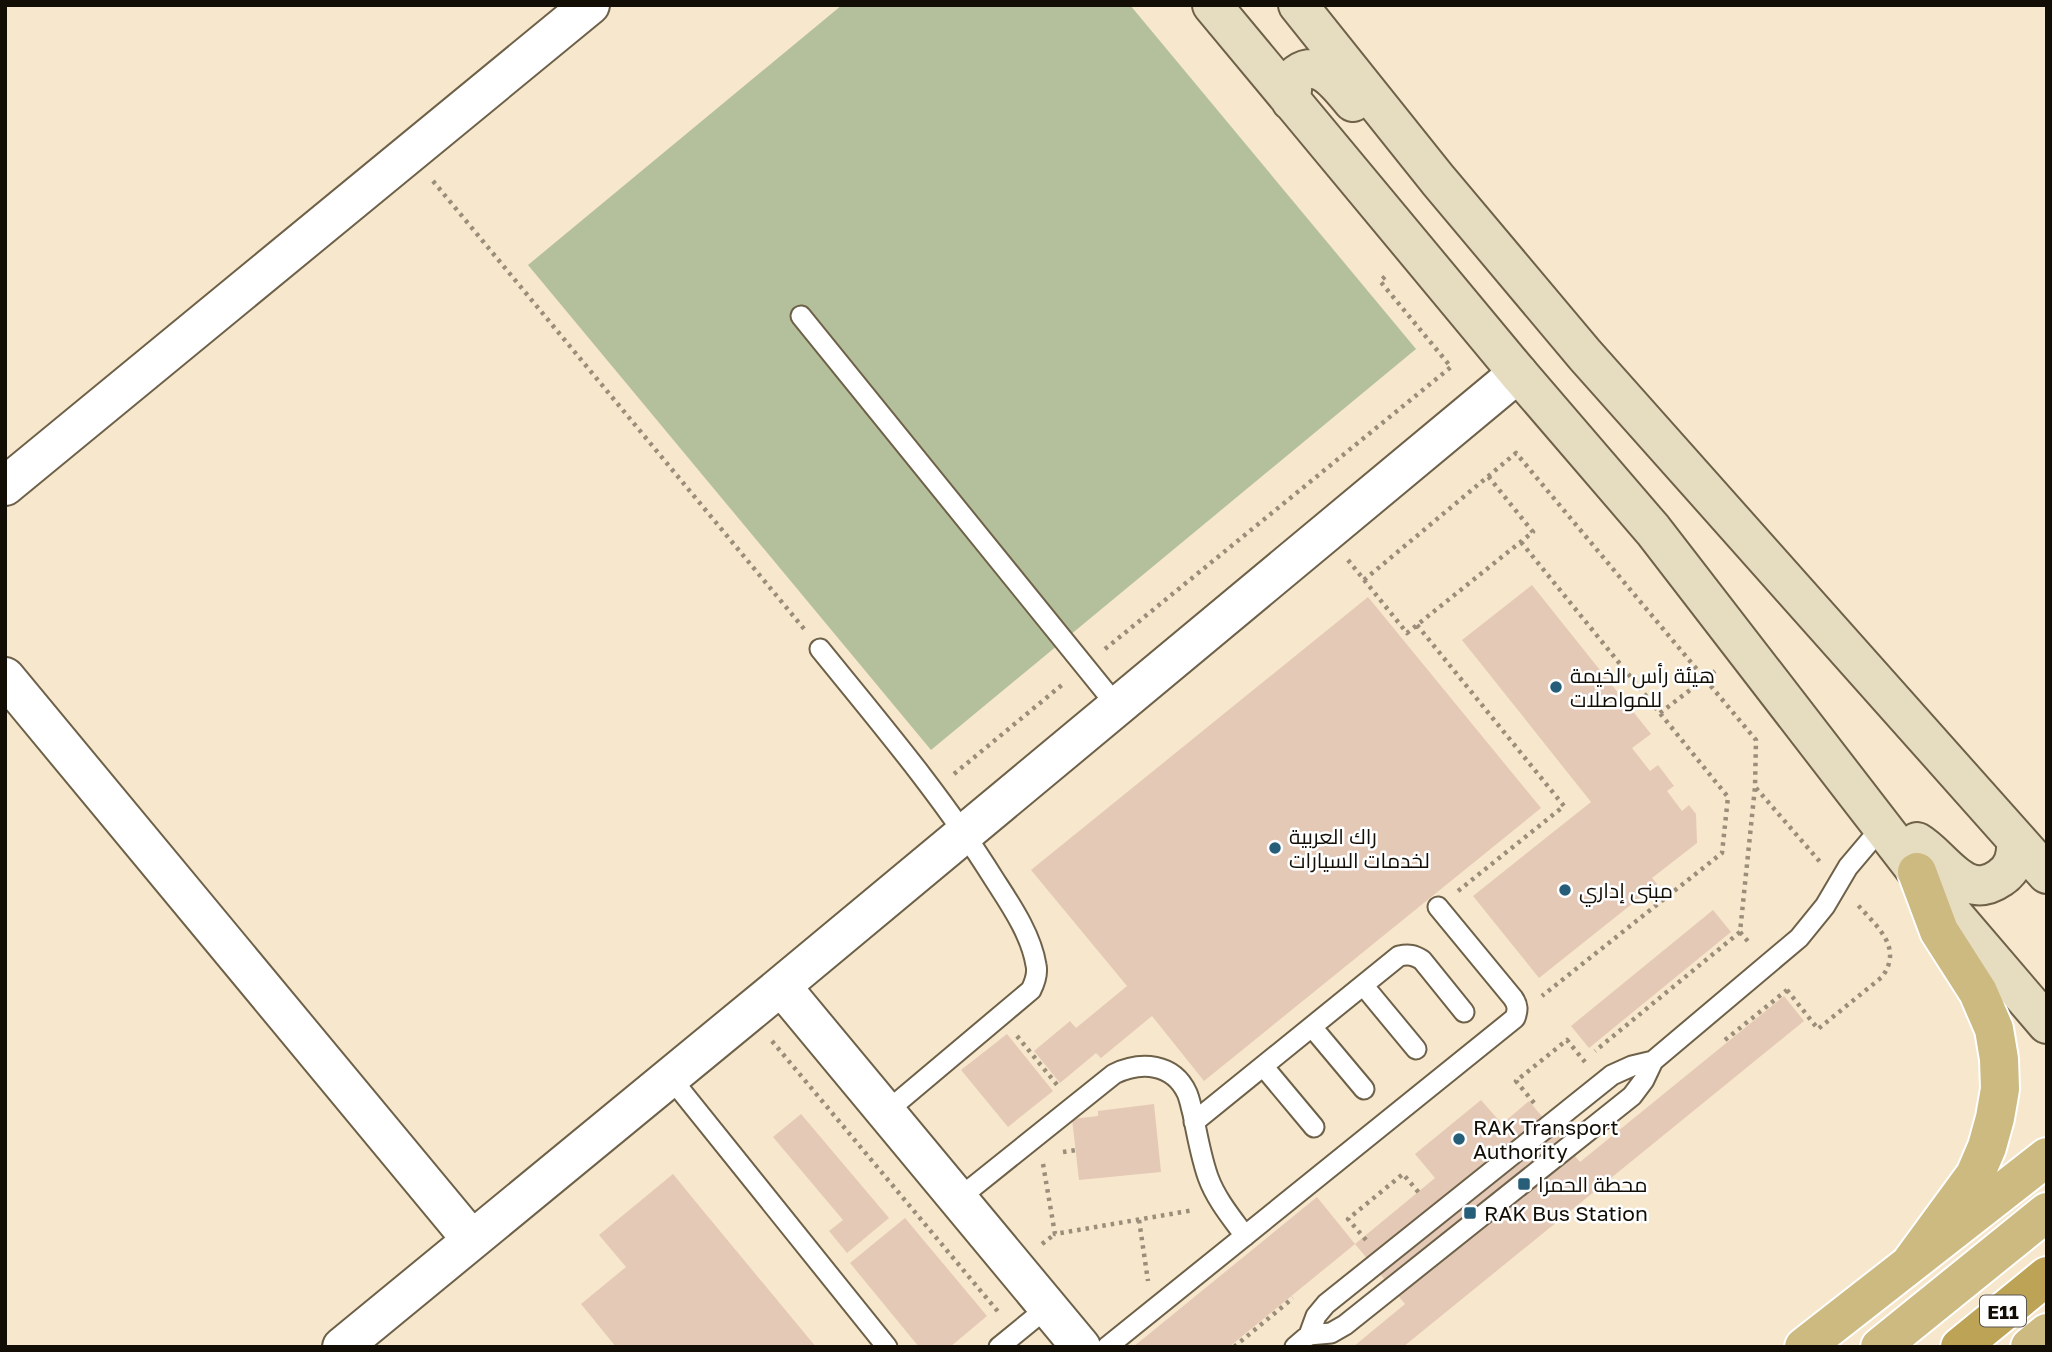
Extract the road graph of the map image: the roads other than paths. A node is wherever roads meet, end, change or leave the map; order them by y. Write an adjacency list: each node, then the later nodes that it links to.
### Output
1 (590, 5): 8 (street)
2 (1212, 5): 4 (main road)
3 (1298, 5): 5 (main road)
4 (1291, 102): 5 (main road); 7 (main road)
5 (1438, 180): 14 (main road)
6 (801, 316): 11 (lane)
7 (1518, 373): 11 (street); 12 (main road)
8 (5, 486)
9 (820, 649): 13 (lane)
10 (5, 677): 35 (street)
11 (1117, 706): 13 (street)
12 (1884, 831): 14 (main road); 15 (main road); 24 (lane)
13 (965, 833): 19 (street); 28 (lane)
14 (2016, 840): 16 (main road)
15 (1917, 872): 21 (main road); 36 (main road)
16 (2047, 874)
17 (1438, 907): 34 (lane)
18 (1363, 985): 20 (lane); 22 (lane); 23 (lane)
19 (781, 986): 26 (street); 28 (street)
20 (1464, 1012)
21 (2047, 1024)
22 (1312, 1027): 25 (lane); 27 (lane)
23 (1416, 1049)
24 (1653, 1061): 40 (lane); 40 (lane)
25 (1263, 1066): 29 (lane); 30 (lane)
26 (670, 1077): 35 (street); 42 (lane)
27 (1364, 1089)
28 (886, 1112): 32 (street)
29 (1194, 1122): 32 (lane); 34 (lane)
30 (1314, 1127)
31 (2047, 1157): 36 (main road)
32 (958, 1199): 38 (street)
33 (2047, 1212): 47 (main road)
34 (1245, 1236): 45 (lane)
35 (472, 1240): 41 (street)
36 (1912, 1261): 46 (main road)
37 (2047, 1276): 48 (highway, E11)
38 (1048, 1307): 43 (lane); 44 (street)
39 (2047, 1333): 49 (main road)
40 (1302, 1341)
41 (342, 1347)
42 (887, 1347)
43 (999, 1347)
44 (1081, 1347)
45 (1107, 1347)
46 (1804, 1347)
47 (1880, 1347)
48 (1960, 1347)
49 (2030, 1347)

